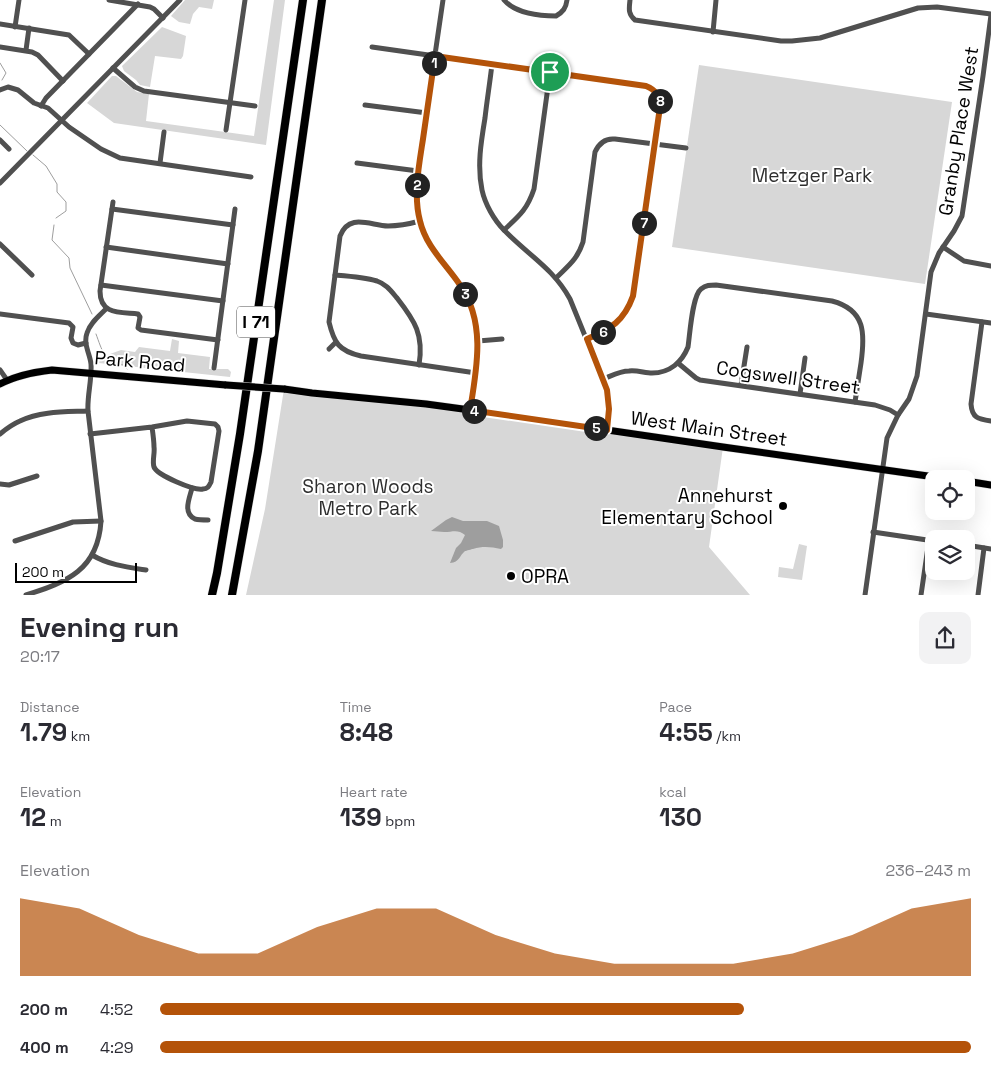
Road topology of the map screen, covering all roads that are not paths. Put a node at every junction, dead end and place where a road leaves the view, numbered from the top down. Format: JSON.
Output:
{"nodes":[{"id":1,"x":19,"y":0,"type":"edge"},
{"id":2,"x":109,"y":0,"type":"edge"},
{"id":3,"x":180,"y":0,"type":"edge"},
{"id":4,"x":245,"y":0,"type":"edge"},
{"id":5,"x":303,"y":0,"type":"edge"},
{"id":6,"x":322,"y":0,"type":"edge"},
{"id":7,"x":443,"y":0,"type":"edge"},
{"id":8,"x":504,"y":0,"type":"edge"},
{"id":9,"x":567,"y":0,"type":"edge"},
{"id":10,"x":630,"y":0,"type":"edge"},
{"id":11,"x":716,"y":0,"type":"edge"},
{"id":12,"x":138,"y":4,"type":"junction"},
{"id":13,"x":991,"y":15,"type":"edge"},
{"id":14,"x":163,"y":18,"type":"junction"},
{"id":15,"x":0,"y":24,"type":"edge"},
{"id":16,"x":15,"y":27,"type":"junction"},
{"id":17,"x":29,"y":28,"type":"junction"},
{"id":18,"x":713,"y":32,"type":"junction"},
{"id":19,"x":0,"y":47,"type":"edge"},
{"id":20,"x":372,"y":47,"type":"dead end"},
{"id":21,"x":26,"y":50,"type":"junction"},
{"id":22,"x":90,"y":54,"type":"junction"},
{"id":23,"x":435,"y":56,"type":"junction"},
{"id":24,"x":492,"y":64,"type":"junction"},
{"id":25,"x":113,"y":68,"type":"junction"},
{"id":26,"x":550,"y":72,"type":"junction"},
{"id":27,"x":983,"y":76,"type":"junction"},
{"id":28,"x":990,"y":77,"type":"edge"},
{"id":29,"x":63,"y":81,"type":"junction"},
{"id":30,"x":0,"y":90,"type":"edge"},
{"id":31,"x":230,"y":103,"type":"junction"},
{"id":32,"x":365,"y":105,"type":"dead end"},
{"id":33,"x":41,"y":106,"type":"junction"},
{"id":34,"x":255,"y":106,"type":"dead end"},
{"id":35,"x":427,"y":113,"type":"junction"},
{"id":36,"x":62,"y":120,"type":"junction"},
{"id":37,"x":226,"y":130,"type":"dead end"},
{"id":38,"x":164,"y":132,"type":"dead end"},
{"id":39,"x":0,"y":140,"type":"edge"},
{"id":40,"x":655,"y":144,"type":"junction"},
{"id":41,"x":686,"y":148,"type":"dead end"},
{"id":42,"x":9,"y":149,"type":"dead end"},
{"id":43,"x":160,"y":163,"type":"junction"},
{"id":44,"x":357,"y":163,"type":"dead end"},
{"id":45,"x":418,"y":171,"type":"junction"},
{"id":46,"x":251,"y":177,"type":"dead end"},
{"id":47,"x":0,"y":183,"type":"edge"},
{"id":48,"x":113,"y":202,"type":"dead end"},
{"id":49,"x":112,"y":209,"type":"junction"},
{"id":50,"x":235,"y":209,"type":"dead end"},
{"id":51,"x":420,"y":221,"type":"junction"},
{"id":52,"x":233,"y":225,"type":"junction"},
{"id":53,"x":504,"y":230,"type":"junction"},
{"id":54,"x":0,"y":244,"type":"edge"},
{"id":55,"x":106,"y":247,"type":"junction"},
{"id":56,"x":943,"y":247,"type":"junction"},
{"id":57,"x":228,"y":264,"type":"junction"},
{"id":58,"x":991,"y":266,"type":"edge"},
{"id":59,"x":32,"y":275,"type":"dead end"},
{"id":60,"x":335,"y":275,"type":"junction"},
{"id":61,"x":556,"y":278,"type":"junction"},
{"id":62,"x":100,"y":285,"type":"junction"},
{"id":63,"x":223,"y":301,"type":"junction"},
{"id":64,"x":106,"y":309,"type":"junction"},
{"id":65,"x":0,"y":314,"type":"edge"},
{"id":66,"x":926,"y":314,"type":"junction"},
{"id":67,"x":982,"y":322,"type":"junction"},
{"id":68,"x":991,"y":323,"type":"edge"},
{"id":69,"x":502,"y":339,"type":"dead end"},
{"id":70,"x":587,"y":339,"type":"junction"},
{"id":71,"x":218,"y":340,"type":"junction"},
{"id":72,"x":478,"y":340,"type":"junction"},
{"id":73,"x":336,"y":342,"type":"junction"},
{"id":74,"x":86,"y":343,"type":"junction"},
{"id":75,"x":747,"y":347,"type":"dead end"},
{"id":76,"x":329,"y":349,"type":"dead end"},
{"id":77,"x":805,"y":358,"type":"dead end"},
{"id":78,"x":678,"y":363,"type":"junction"},
{"id":79,"x":418,"y":365,"type":"junction"},
{"id":80,"x":214,"y":368,"type":"dead end"},
{"id":81,"x":0,"y":370,"type":"edge"},
{"id":82,"x":476,"y":373,"type":"junction"},
{"id":83,"x":91,"y":374,"type":"junction"},
{"id":84,"x":603,"y":379,"type":"junction"},
{"id":85,"x":3,"y":382,"type":"edge"},
{"id":86,"x":741,"y":386,"type":"junction"},
{"id":87,"x":284,"y":389,"type":"joint"},
{"id":88,"x":800,"y":394,"type":"junction"},
{"id":89,"x":855,"y":402,"type":"junction"},
{"id":90,"x":470,"y":410,"type":"junction"},
{"id":91,"x":88,"y":411,"type":"junction"},
{"id":92,"x":898,"y":415,"type":"junction"},
{"id":93,"x":991,"y":421,"type":"edge"},
{"id":94,"x":152,"y":427,"type":"junction"},
{"id":95,"x":607,"y":430,"type":"junction"},
{"id":96,"x":0,"y":434,"type":"edge"},
{"id":97,"x":90,"y":434,"type":"junction"},
{"id":98,"x":882,"y":469,"type":"junction"},
{"id":99,"x":925,"y":475,"type":"edge"},
{"id":100,"x":37,"y":476,"type":"dead end"},
{"id":101,"x":975,"y":482,"type":"edge"},
{"id":102,"x":0,"y":484,"type":"edge"},
{"id":103,"x":991,"y":485,"type":"edge"},
{"id":104,"x":192,"y":488,"type":"junction"},
{"id":105,"x":208,"y":520,"type":"dead end"},
{"id":106,"x":101,"y":521,"type":"junction"},
{"id":107,"x":873,"y":532,"type":"junction"},
{"id":108,"x":925,"y":539,"type":"edge"},
{"id":109,"x":16,"y":541,"type":"dead end"},
{"id":110,"x":975,"y":546,"type":"edge"},
{"id":111,"x":984,"y":548,"type":"junction"},
{"id":112,"x":991,"y":549,"type":"edge"},
{"id":113,"x":92,"y":555,"type":"junction"},
{"id":114,"x":146,"y":570,"type":"dead end"},
{"id":115,"x":925,"y":573,"type":"edge"},
{"id":116,"x":42,"y":593,"type":"edge"},
{"id":117,"x":26,"y":595,"type":"edge"},
{"id":118,"x":212,"y":595,"type":"edge"},
{"id":119,"x":232,"y":595,"type":"edge"},
{"id":120,"x":865,"y":595,"type":"edge"},
{"id":121,"x":921,"y":595,"type":"edge"},
{"id":122,"x":978,"y":595,"type":"edge"}],
"edges":[{"from":1,"to":16,"type":"street"},
{"from":2,"to":12,"type":"street"},
{"from":3,"to":14,"type":"street"},
{"from":4,"to":31,"type":"street"},
{"from":5,"to":118,"type":"highway","number":"I 71"},
{"from":6,"to":119,"type":"highway","number":"I 71"},
{"from":7,"to":23,"type":"street"},
{"from":8,"to":9,"type":"street"},
{"from":10,"to":18,"type":"street"},
{"from":11,"to":18,"type":"street"},
{"from":12,"to":14,"type":"street"},
{"from":12,"to":22,"type":"street"},
{"from":13,"to":18,"type":"street"},
{"from":13,"to":27,"type":"street","name":"Granby Place West"},
{"from":14,"to":25,"type":"street"},
{"from":15,"to":16,"type":"street"},
{"from":16,"to":17,"type":"street"},
{"from":17,"to":21,"type":"street"},
{"from":17,"to":22,"type":"street"},
{"from":19,"to":21,"type":"street"},
{"from":20,"to":23,"type":"street"},
{"from":21,"to":29,"type":"street"},
{"from":22,"to":29,"type":"street"},
{"from":23,"to":24,"type":"street"},
{"from":23,"to":35,"type":"street"},
{"from":24,"to":26,"type":"street"},
{"from":24,"to":53,"type":"street"},
{"from":25,"to":31,"type":"street"},
{"from":25,"to":36,"type":"street"},
{"from":26,"to":40,"type":"street"},
{"from":26,"to":53,"type":"street"},
{"from":27,"to":28,"type":"street"},
{"from":27,"to":56,"type":"street","name":"Granby Place West"},
{"from":29,"to":33,"type":"street"},
{"from":30,"to":33,"type":"street"},
{"from":31,"to":34,"type":"street"},
{"from":31,"to":37,"type":"street"},
{"from":32,"to":35,"type":"street"},
{"from":33,"to":36,"type":"street"},
{"from":35,"to":45,"type":"street"},
{"from":36,"to":43,"type":"street"},
{"from":36,"to":47,"type":"street"},
{"from":38,"to":43,"type":"street"},
{"from":39,"to":42,"type":"street"},
{"from":40,"to":41,"type":"street"},
{"from":40,"to":61,"type":"street"},
{"from":40,"to":70,"type":"street"},
{"from":43,"to":46,"type":"street"},
{"from":44,"to":45,"type":"street"},
{"from":45,"to":51,"type":"street"},
{"from":48,"to":49,"type":"street"},
{"from":49,"to":52,"type":"street"},
{"from":49,"to":55,"type":"street"},
{"from":50,"to":52,"type":"street"},
{"from":51,"to":60,"type":"street"},
{"from":51,"to":72,"type":"street"},
{"from":52,"to":57,"type":"street"},
{"from":53,"to":61,"type":"street"},
{"from":54,"to":59,"type":"street"},
{"from":55,"to":57,"type":"street"},
{"from":55,"to":62,"type":"street"},
{"from":56,"to":58,"type":"street"},
{"from":56,"to":66,"type":"street","name":"Granby Place West"},
{"from":57,"to":63,"type":"street"},
{"from":60,"to":73,"type":"street"},
{"from":60,"to":79,"type":"street"},
{"from":61,"to":70,"type":"street"},
{"from":62,"to":63,"type":"street"},
{"from":62,"to":64,"type":"street"},
{"from":63,"to":71,"type":"street"},
{"from":64,"to":71,"type":"street"},
{"from":64,"to":74,"type":"street"},
{"from":65,"to":74,"type":"street"},
{"from":66,"to":67,"type":"street"},
{"from":66,"to":92,"type":"street","name":"Granby Place West"},
{"from":67,"to":68,"type":"street"},
{"from":67,"to":93,"type":"street"},
{"from":69,"to":72,"type":"street"},
{"from":70,"to":84,"type":"street"},
{"from":71,"to":80,"type":"street"},
{"from":72,"to":82,"type":"street"},
{"from":73,"to":76,"type":"street"},
{"from":73,"to":79,"type":"street"},
{"from":74,"to":83,"type":"street"},
{"from":75,"to":86,"type":"street"},
{"from":77,"to":88,"type":"street"},
{"from":78,"to":84,"type":"street"},
{"from":78,"to":86,"type":"street","name":"Cogswell Street"},
{"from":78,"to":89,"type":"street"},
{"from":79,"to":82,"type":"street"},
{"from":81,"to":85,"type":"street","name":"Park Road"},
{"from":82,"to":90,"type":"street"},
{"from":83,"to":85,"type":"main road","name":"Park Road"},
{"from":83,"to":87,"type":"main road","name":"Park Road","bridge":true},
{"from":83,"to":91,"type":"street"},
{"from":84,"to":95,"type":"street"},
{"from":86,"to":88,"type":"street","name":"Cogswell Street"},
{"from":87,"to":90,"type":"main road","name":"West Main Street"},
{"from":88,"to":89,"type":"street","name":"Cogswell Street"},
{"from":89,"to":92,"type":"street","name":"Cogswell Street"},
{"from":90,"to":95,"type":"main road","name":"West Main Street"},
{"from":91,"to":96,"type":"street"},
{"from":91,"to":97,"type":"street"},
{"from":92,"to":98,"type":"street","name":"Granby Place West"},
{"from":94,"to":97,"type":"street"},
{"from":94,"to":104,"type":"street"},
{"from":94,"to":104,"type":"street"},
{"from":95,"to":98,"type":"main road","name":"West Main Street"},
{"from":97,"to":106,"type":"street"},
{"from":98,"to":99,"type":"main road","name":"West Main Street"},
{"from":98,"to":107,"type":"street","name":"Granby Place West"},
{"from":100,"to":102,"type":"street"},
{"from":101,"to":103,"type":"main road"},
{"from":104,"to":105,"type":"street"},
{"from":106,"to":109,"type":"street"},
{"from":106,"to":113,"type":"street"},
{"from":107,"to":108,"type":"street"},
{"from":107,"to":120,"type":"street","name":"Granby Place West"},
{"from":110,"to":111,"type":"street"},
{"from":111,"to":112,"type":"street"},
{"from":111,"to":122,"type":"street"},
{"from":113,"to":114,"type":"street"},
{"from":113,"to":116,"type":"street"},
{"from":115,"to":121,"type":"street"},
{"from":116,"to":117,"type":"street"}]}
